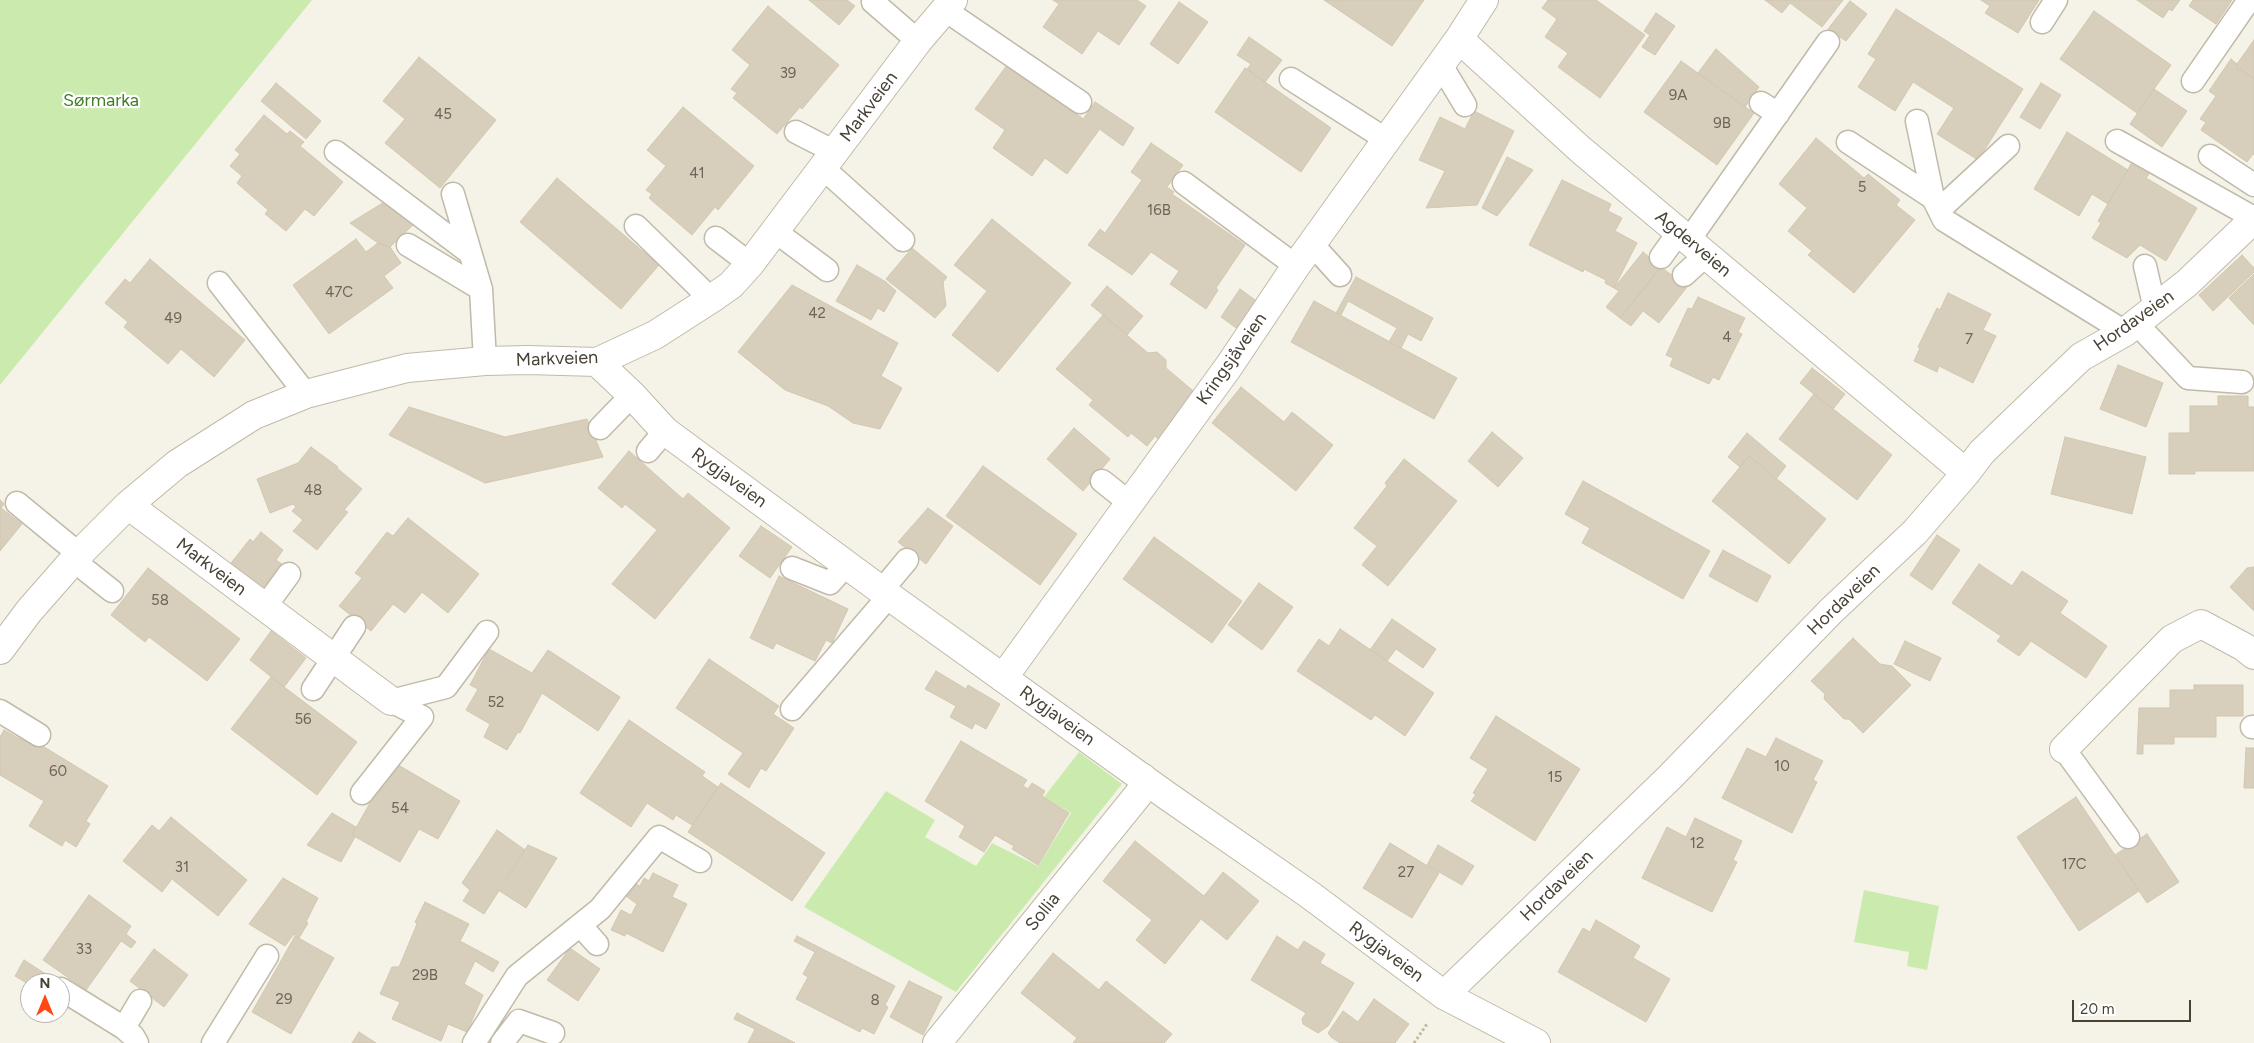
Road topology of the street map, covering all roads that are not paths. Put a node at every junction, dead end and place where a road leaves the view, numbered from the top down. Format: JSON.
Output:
{"nodes":[{"id":1,"x":1484,"y":0,"type":"edge"},
{"id":2,"x":2056,"y":0,"type":"edge"},
{"id":3,"x":2249,"y":0,"type":"edge"},
{"id":4,"x":873,"y":2,"type":"dead end"},
{"id":5,"x":949,"y":5,"type":"edge"},
{"id":6,"x":2042,"y":22,"type":"dead end"},
{"id":7,"x":1459,"y":40,"type":"junction"},
{"id":8,"x":918,"y":41,"type":"junction"},
{"id":9,"x":1828,"y":42,"type":"dead end"},
{"id":10,"x":1441,"y":65,"type":"junction"},
{"id":11,"x":1292,"y":79,"type":"dead end"},
{"id":12,"x":2193,"y":81,"type":"dead end"},
{"id":13,"x":1080,"y":102,"type":"dead end"},
{"id":14,"x":1465,"y":104,"type":"dead end"},
{"id":15,"x":1917,"y":121,"type":"dead end"},
{"id":16,"x":796,"y":132,"type":"dead end"},
{"id":17,"x":1387,"y":140,"type":"junction"},
{"id":18,"x":2117,"y":141,"type":"dead end"},
{"id":19,"x":1848,"y":142,"type":"dead end"},
{"id":20,"x":2008,"y":146,"type":"dead end"},
{"id":21,"x":336,"y":152,"type":"dead end"},
{"id":22,"x":2210,"y":156,"type":"dead end"},
{"id":23,"x":829,"y":160,"type":"junction"},
{"id":24,"x":1184,"y":183,"type":"dead end"},
{"id":25,"x":2254,"y":185,"type":"edge"},
{"id":26,"x":453,"y":194,"type":"dead end"},
{"id":27,"x":1936,"y":204,"type":"junction"},
{"id":28,"x":2253,"y":221,"type":"edge"},
{"id":29,"x":636,"y":226,"type":"dead end"},
{"id":30,"x":776,"y":232,"type":"junction"},
{"id":31,"x":716,"y":238,"type":"dead end"},
{"id":32,"x":903,"y":240,"type":"dead end"},
{"id":33,"x":1691,"y":243,"type":"junction"},
{"id":34,"x":1312,"y":244,"type":"junction"},
{"id":35,"x":408,"y":245,"type":"dead end"},
{"id":36,"x":470,"y":253,"type":"junction"},
{"id":37,"x":1661,"y":257,"type":"dead end"},
{"id":38,"x":750,"y":264,"type":"junction"},
{"id":39,"x":1296,"y":266,"type":"junction"},
{"id":40,"x":2145,"y":266,"type":"dead end"},
{"id":41,"x":827,"y":270,"type":"dead end"},
{"id":42,"x":1340,"y":275,"type":"dead end"},
{"id":43,"x":1684,"y":275,"type":"dead end"},
{"id":44,"x":219,"y":283,"type":"dead end"},
{"id":45,"x":481,"y":289,"type":"junction"},
{"id":46,"x":711,"y":298,"type":"junction"},
{"id":47,"x":2139,"y":321,"type":"junction"},
{"id":48,"x":485,"y":361,"type":"junction"},
{"id":49,"x":597,"y":362,"type":"junction"},
{"id":50,"x":2242,"y":382,"type":"dead end"},
{"id":51,"x":306,"y":394,"type":"junction"},
{"id":52,"x":632,"y":395,"type":"junction"},
{"id":53,"x":600,"y":428,"type":"dead end"},
{"id":54,"x":1966,"y":473,"type":"junction"},
{"id":55,"x":1102,"y":481,"type":"dead end"},
{"id":56,"x":17,"y":502,"type":"dead end"},
{"id":57,"x":1130,"y":502,"type":"junction"},
{"id":58,"x":128,"y":505,"type":"junction"},
{"id":59,"x":76,"y":557,"type":"junction"},
{"id":60,"x":907,"y":560,"type":"dead end"},
{"id":61,"x":847,"y":564,"type":"junction"},
{"id":62,"x":792,"y":568,"type":"dead end"},
{"id":63,"x":289,"y":574,"type":"dead end"},
{"id":64,"x":112,"y":591,"type":"dead end"},
{"id":65,"x":886,"y":593,"type":"junction"},
{"id":66,"x":265,"y":607,"type":"junction"},
{"id":67,"x":354,"y":627,"type":"dead end"},
{"id":68,"x":487,"y":632,"type":"dead end"},
{"id":69,"x":0,"y":650,"type":"edge"},
{"id":70,"x":2254,"y":655,"type":"edge"},
{"id":71,"x":333,"y":657,"type":"junction"},
{"id":72,"x":1003,"y":678,"type":"junction"},
{"id":73,"x":313,"y":689,"type":"dead end"},
{"id":74,"x":391,"y":701,"type":"junction"},
{"id":75,"x":792,"y":709,"type":"dead end"},
{"id":76,"x":0,"y":712,"type":"edge"},
{"id":77,"x":39,"y":735,"type":"dead end"},
{"id":78,"x":2064,"y":749,"type":"joint"},
{"id":79,"x":1143,"y":778,"type":"junction"},
{"id":80,"x":362,"y":794,"type":"dead end"},
{"id":81,"x":2128,"y":837,"type":"dead end"},
{"id":82,"x":700,"y":861,"type":"dead end"},
{"id":83,"x":580,"y":925,"type":"junction"},
{"id":84,"x":597,"y":944,"type":"dead end"},
{"id":85,"x":268,"y":956,"type":"dead end"},
{"id":86,"x":70,"y":996,"type":"edge"},
{"id":87,"x":1444,"y":996,"type":"junction"},
{"id":88,"x":140,"y":1001,"type":"dead end"},
{"id":89,"x":553,"y":1033,"type":"dead end"},
{"id":90,"x":130,"y":1036,"type":"edge"},
{"id":91,"x":213,"y":1043,"type":"edge"},
{"id":92,"x":474,"y":1043,"type":"edge"},
{"id":93,"x":502,"y":1043,"type":"edge"},
{"id":94,"x":937,"y":1043,"type":"edge"},
{"id":95,"x":1536,"y":1043,"type":"edge"}],
"edges":[{"from":1,"to":7,"type":"street"},
{"from":2,"to":6,"type":"lane"},
{"from":3,"to":12,"type":"lane"},
{"from":4,"to":8,"type":"lane"},
{"from":5,"to":8,"type":"street","name":"Markveien"},
{"from":5,"to":13,"type":"lane"},
{"from":7,"to":10,"type":"street","name":"Kringsjåveien"},
{"from":7,"to":33,"type":"street","name":"Agderveien"},
{"from":8,"to":23,"type":"street","name":"Markveien"},
{"from":9,"to":33,"type":"lane"},
{"from":10,"to":14,"type":"lane"},
{"from":10,"to":17,"type":"street","name":"Kringsjåveien"},
{"from":11,"to":17,"type":"lane"},
{"from":15,"to":27,"type":"lane"},
{"from":16,"to":23,"type":"lane"},
{"from":17,"to":34,"type":"street","name":"Kringsjåveien"},
{"from":18,"to":28,"type":"lane"},
{"from":19,"to":27,"type":"lane"},
{"from":20,"to":27,"type":"lane"},
{"from":21,"to":36,"type":"lane"},
{"from":22,"to":25,"type":"lane"},
{"from":23,"to":30,"type":"street","name":"Markveien"},
{"from":23,"to":32,"type":"lane"},
{"from":24,"to":39,"type":"lane"},
{"from":26,"to":36,"type":"lane"},
{"from":27,"to":47,"type":"lane"},
{"from":28,"to":47,"type":"street","name":"Hordaveien"},
{"from":29,"to":46,"type":"lane"},
{"from":30,"to":38,"type":"street","name":"Markveien"},
{"from":30,"to":41,"type":"lane"},
{"from":31,"to":38,"type":"lane"},
{"from":33,"to":37,"type":"lane"},
{"from":33,"to":43,"type":"lane"},
{"from":33,"to":54,"type":"street","name":"Agderveien"},
{"from":34,"to":39,"type":"street","name":"Kringsjåveien"},
{"from":34,"to":42,"type":"lane"},
{"from":35,"to":45,"type":"lane"},
{"from":36,"to":45,"type":"lane"},
{"from":38,"to":46,"type":"street","name":"Markveien"},
{"from":39,"to":57,"type":"street","name":"Kringsjåveien"},
{"from":40,"to":47,"type":"lane"},
{"from":44,"to":51,"type":"lane"},
{"from":45,"to":48,"type":"lane"},
{"from":46,"to":49,"type":"street","name":"Markveien"},
{"from":47,"to":50,"type":"lane"},
{"from":47,"to":54,"type":"street","name":"Hordaveien"},
{"from":48,"to":49,"type":"street","name":"Markveien"},
{"from":48,"to":51,"type":"street","name":"Markveien"},
{"from":49,"to":52,"type":"street","name":"Rygjaveien"},
{"from":51,"to":58,"type":"street","name":"Markveien"},
{"from":52,"to":53,"type":"lane"},
{"from":52,"to":61,"type":"street","name":"Rygjaveien"},
{"from":54,"to":87,"type":"street","name":"Hordaveien"},
{"from":55,"to":57,"type":"lane"},
{"from":56,"to":59,"type":"lane"},
{"from":57,"to":72,"type":"street","name":"Kringsjåveien"},
{"from":58,"to":59,"type":"street","name":"Markveien"},
{"from":58,"to":66,"type":"street","name":"Markveien"},
{"from":59,"to":64,"type":"lane"},
{"from":59,"to":69,"type":"street","name":"Markveien"},
{"from":60,"to":65,"type":"lane"},
{"from":61,"to":62,"type":"lane"},
{"from":61,"to":65,"type":"street","name":"Rygjaveien"},
{"from":63,"to":66,"type":"lane"},
{"from":65,"to":72,"type":"street","name":"Rygjaveien"},
{"from":65,"to":75,"type":"lane"},
{"from":66,"to":71,"type":"street","name":"Markveien"},
{"from":67,"to":71,"type":"lane"},
{"from":68,"to":74,"type":"lane"},
{"from":70,"to":78,"type":"street"},
{"from":71,"to":73,"type":"lane"},
{"from":71,"to":74,"type":"street","name":"Markveien"},
{"from":72,"to":79,"type":"street","name":"Rygjaveien"},
{"from":74,"to":80,"type":"lane"},
{"from":76,"to":77,"type":"lane"},
{"from":78,"to":81,"type":"lane"},
{"from":79,"to":87,"type":"street","name":"Rygjaveien"},
{"from":79,"to":94,"type":"street","name":"Sollia"},
{"from":82,"to":83,"type":"lane"},
{"from":83,"to":84,"type":"lane"},
{"from":83,"to":92,"type":"lane"},
{"from":85,"to":91,"type":"lane"},
{"from":86,"to":90,"type":"lane"},
{"from":87,"to":95,"type":"street","name":"Rygjaveien"},
{"from":88,"to":90,"type":"lane"},
{"from":89,"to":93,"type":"lane"}]}
